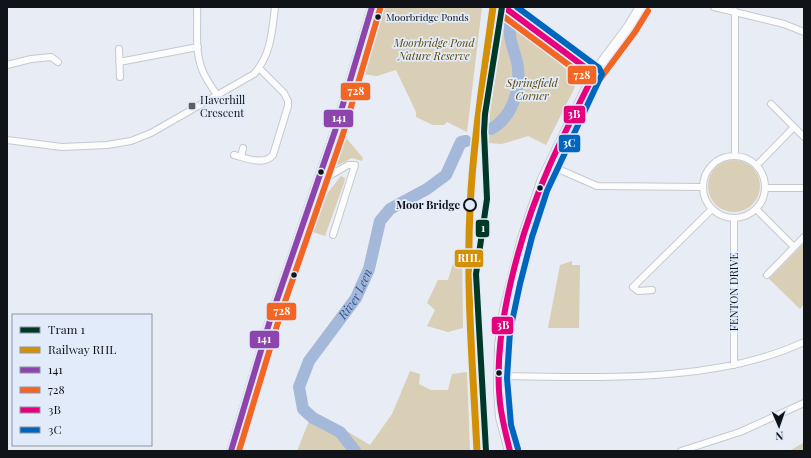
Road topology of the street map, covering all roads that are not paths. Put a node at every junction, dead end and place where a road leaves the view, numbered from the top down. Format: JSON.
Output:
{"nodes":[{"id":1,"x":197,"y":7,"type":"edge"},
{"id":2,"x":275,"y":7,"type":"edge"},
{"id":3,"x":372,"y":7,"type":"edge"},
{"id":4,"x":504,"y":7,"type":"edge"},
{"id":5,"x":641,"y":7,"type":"edge"},
{"id":6,"x":714,"y":7,"type":"edge"},
{"id":7,"x":735,"y":12,"type":"junction"},
{"id":8,"x":804,"y":32,"type":"edge"},
{"id":9,"x":198,"y":46,"type":"junction"},
{"id":10,"x":119,"y":49,"type":"dead end"},
{"id":11,"x":58,"y":62,"type":"dead end"},
{"id":12,"x":119,"y":62,"type":"junction"},
{"id":13,"x":7,"y":64,"type":"edge"},
{"id":14,"x":259,"y":68,"type":"junction"},
{"id":15,"x":594,"y":74,"type":"junction"},
{"id":16,"x":120,"y":77,"type":"dead end"},
{"id":17,"x":217,"y":95,"type":"junction"},
{"id":18,"x":771,"y":104,"type":"dead end"},
{"id":19,"x":794,"y":127,"type":"junction"},
{"id":20,"x":804,"y":137,"type":"edge"},
{"id":21,"x":7,"y":140,"type":"edge"},
{"id":22,"x":243,"y":148,"type":"dead end"},
{"id":23,"x":234,"y":155,"type":"dead end"},
{"id":24,"x":734,"y":156,"type":"junction"},
{"id":25,"x":241,"y":157,"type":"junction"},
{"id":26,"x":549,"y":165,"type":"junction"},
{"id":27,"x":757,"y":165,"type":"junction"},
{"id":28,"x":316,"y":184,"type":"junction"},
{"id":29,"x":703,"y":187,"type":"junction"},
{"id":30,"x":766,"y":188,"type":"junction"},
{"id":31,"x":804,"y":188,"type":"edge"},
{"id":32,"x":712,"y":209,"type":"junction"},
{"id":33,"x":756,"y":209,"type":"junction"},
{"id":34,"x":734,"y":218,"type":"junction"},
{"id":35,"x":333,"y":230,"type":"dead end"},
{"id":36,"x":804,"y":237,"type":"edge"},
{"id":37,"x":794,"y":247,"type":"junction"},
{"id":38,"x":767,"y":275,"type":"dead end"},
{"id":39,"x":652,"y":290,"type":"dead end"},
{"id":40,"x":804,"y":342,"type":"edge"},
{"id":41,"x":734,"y":365,"type":"junction"},
{"id":42,"x":499,"y":376,"type":"junction"},
{"id":43,"x":804,"y":403,"type":"edge"},
{"id":44,"x":231,"y":451,"type":"edge"},
{"id":45,"x":510,"y":451,"type":"edge"},
{"id":46,"x":681,"y":451,"type":"edge"}],
"edges":[{"from":1,"to":9,"type":"street"},
{"from":2,"to":14,"type":"street"},
{"from":3,"to":28,"type":"main road"},
{"from":4,"to":15,"type":"main road"},
{"from":5,"to":15,"type":"main road"},
{"from":6,"to":7,"type":"street"},
{"from":7,"to":8,"type":"street"},
{"from":7,"to":24,"type":"street"},
{"from":9,"to":12,"type":"street"},
{"from":9,"to":17,"type":"street"},
{"from":10,"to":12,"type":"street"},
{"from":11,"to":13,"type":"street"},
{"from":12,"to":16,"type":"street"},
{"from":14,"to":17,"type":"street"},
{"from":14,"to":25,"type":"street"},
{"from":15,"to":26,"type":"main road"},
{"from":17,"to":21,"type":"street"},
{"from":18,"to":19,"type":"street"},
{"from":19,"to":20,"type":"street"},
{"from":19,"to":27,"type":"street"},
{"from":22,"to":25,"type":"street"},
{"from":23,"to":25,"type":"street"},
{"from":24,"to":27,"type":"street"},
{"from":24,"to":29,"type":"street"},
{"from":26,"to":29,"type":"street"},
{"from":26,"to":42,"type":"main road"},
{"from":27,"to":30,"type":"street"},
{"from":28,"to":35,"type":"street"},
{"from":28,"to":44,"type":"main road"},
{"from":29,"to":32,"type":"street"},
{"from":30,"to":31,"type":"street"},
{"from":30,"to":33,"type":"street"},
{"from":32,"to":34,"type":"street"},
{"from":32,"to":39,"type":"street"},
{"from":33,"to":34,"type":"street"},
{"from":33,"to":37,"type":"street"},
{"from":34,"to":41,"type":"street","name":"FENTON DRIVE"},
{"from":36,"to":37,"type":"street"},
{"from":37,"to":38,"type":"street"},
{"from":40,"to":41,"type":"street"},
{"from":41,"to":42,"type":"street"},
{"from":42,"to":45,"type":"main road"},
{"from":43,"to":46,"type":"street"}]}
